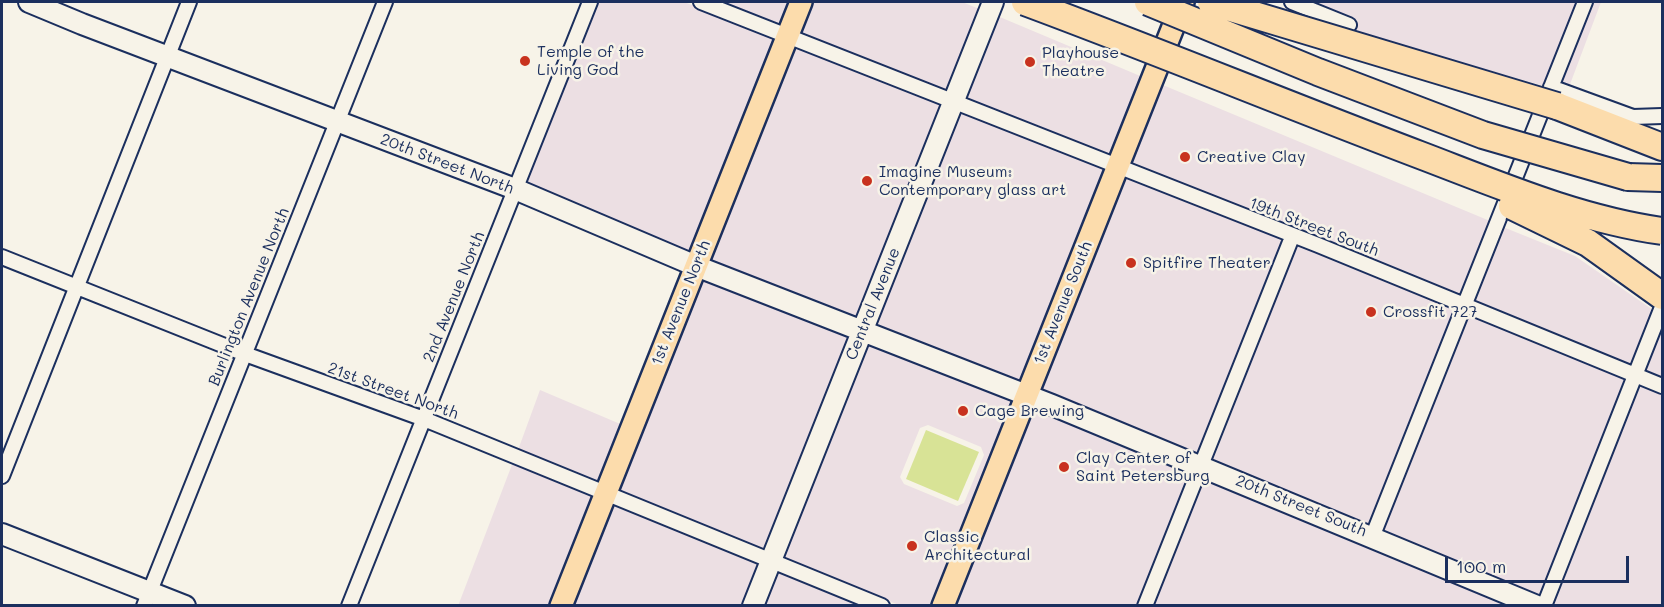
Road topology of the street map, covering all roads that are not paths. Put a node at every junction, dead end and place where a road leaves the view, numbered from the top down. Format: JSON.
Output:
{"nodes":[{"id":1,"x":29,"y":2,"type":"edge"},
{"id":2,"x":189,"y":2,"type":"edge"},
{"id":3,"x":385,"y":2,"type":"edge"},
{"id":4,"x":590,"y":2,"type":"edge"},
{"id":5,"x":700,"y":2,"type":"edge"},
{"id":6,"x":801,"y":2,"type":"edge"},
{"id":7,"x":993,"y":2,"type":"edge"},
{"id":8,"x":1025,"y":2,"type":"edge"},
{"id":9,"x":1148,"y":2,"type":"edge"},
{"id":10,"x":1183,"y":2,"type":"edge"},
{"id":11,"x":1211,"y":2,"type":"edge"},
{"id":12,"x":1292,"y":2,"type":"edge"},
{"id":13,"x":1585,"y":2,"type":"edge"},
{"id":14,"x":1349,"y":25,"type":"dead end"},
{"id":15,"x":788,"y":36,"type":"junction"},
{"id":16,"x":167,"y":56,"type":"junction"},
{"id":17,"x":1237,"y":86,"type":"junction"},
{"id":18,"x":1551,"y":87,"type":"junction"},
{"id":19,"x":954,"y":101,"type":"junction"},
{"id":20,"x":1662,"y":116,"type":"edge"},
{"id":21,"x":337,"y":122,"type":"junction"},
{"id":22,"x":1662,"y":147,"type":"edge"},
{"id":23,"x":1118,"y":167,"type":"junction"},
{"id":24,"x":1662,"y":178,"type":"edge"},
{"id":25,"x":515,"y":189,"type":"junction"},
{"id":26,"x":1662,"y":231,"type":"edge"},
{"id":27,"x":1292,"y":237,"type":"junction"},
{"id":28,"x":2,"y":257,"type":"edge"},
{"id":29,"x":696,"y":266,"type":"junction"},
{"id":30,"x":77,"y":287,"type":"junction"},
{"id":31,"x":1662,"y":296,"type":"edge"},
{"id":32,"x":1464,"y":306,"type":"junction"},
{"id":33,"x":1662,"y":307,"type":"edge"},
{"id":34,"x":862,"y":331,"type":"junction"},
{"id":35,"x":244,"y":354,"type":"junction"},
{"id":36,"x":1635,"y":374,"type":"junction"},
{"id":37,"x":1662,"y":386,"type":"edge"},
{"id":38,"x":1027,"y":394,"type":"junction"},
{"id":39,"x":424,"y":418,"type":"junction"},
{"id":40,"x":1201,"y":465,"type":"junction"},
{"id":41,"x":2,"y":476,"type":"edge"},
{"id":42,"x":606,"y":492,"type":"junction"},
{"id":43,"x":2,"y":534,"type":"edge"},
{"id":44,"x":1373,"y":535,"type":"junction"},
{"id":45,"x":771,"y":561,"type":"junction"},
{"id":46,"x":147,"y":599,"type":"edge"},
{"id":47,"x":185,"y":606,"type":"edge"},
{"id":48,"x":350,"y":606,"type":"edge"},
{"id":49,"x":561,"y":606,"type":"edge"},
{"id":50,"x":753,"y":606,"type":"edge"},
{"id":51,"x":882,"y":606,"type":"edge"},
{"id":52,"x":943,"y":606,"type":"edge"},
{"id":53,"x":1145,"y":606,"type":"edge"},
{"id":54,"x":1538,"y":606,"type":"edge"},
{"id":55,"x":1544,"y":606,"type":"edge"}],
"edges":[{"from":1,"to":16,"type":"street","name":"20th Street North"},
{"from":2,"to":16,"type":"street"},
{"from":3,"to":21,"type":"street","name":"Burlington Avenue North"},
{"from":4,"to":25,"type":"street","name":"2nd Avenue North"},
{"from":5,"to":15,"type":"street","name":"19th Street South"},
{"from":6,"to":15,"type":"main road","name":"1st Avenue North"},
{"from":7,"to":19,"type":"street","name":"Central Avenue"},
{"from":8,"to":17,"type":"highway","bridge":true},
{"from":9,"to":24,"type":"highway","bridge":true},
{"from":10,"to":23,"type":"main road","name":"1st Avenue South"},
{"from":11,"to":22,"type":"highway","bridge":true},
{"from":12,"to":14,"type":"street"},
{"from":13,"to":18,"type":"street"},
{"from":15,"to":19,"type":"street","name":"19th Street South"},
{"from":15,"to":29,"type":"main road","name":"1st Avenue North"},
{"from":16,"to":21,"type":"street","name":"20th Street North"},
{"from":16,"to":30,"type":"street"},
{"from":17,"to":26,"type":"highway","bridge":true},
{"from":17,"to":31,"type":"highway","bridge":true},
{"from":18,"to":20,"type":"street"},
{"from":18,"to":32,"type":"street"},
{"from":19,"to":23,"type":"street","name":"19th Street South"},
{"from":19,"to":34,"type":"street","name":"Central Avenue"},
{"from":21,"to":25,"type":"street","name":"20th Street North"},
{"from":21,"to":35,"type":"street","name":"Burlington Avenue North"},
{"from":23,"to":27,"type":"street","name":"19th Street South"},
{"from":23,"to":38,"type":"main road","name":"1st Avenue South"},
{"from":25,"to":29,"type":"street","name":"20th Street North"},
{"from":25,"to":39,"type":"street","name":"2nd Avenue North"},
{"from":27,"to":32,"type":"street","name":"19th Street South"},
{"from":27,"to":40,"type":"street"},
{"from":28,"to":30,"type":"street","name":"21st Street North"},
{"from":29,"to":34,"type":"street","name":"20th Street North"},
{"from":29,"to":42,"type":"main road","name":"1st Avenue North"},
{"from":30,"to":35,"type":"street","name":"21st Street North"},
{"from":30,"to":41,"type":"street"},
{"from":32,"to":36,"type":"street","name":"19th Street South"},
{"from":32,"to":44,"type":"street"},
{"from":33,"to":36,"type":"street"},
{"from":34,"to":38,"type":"street","name":"20th Street South"},
{"from":34,"to":45,"type":"street","name":"Central Avenue"},
{"from":35,"to":39,"type":"street","name":"21st Street North"},
{"from":35,"to":46,"type":"street","name":"Burlington Avenue North"},
{"from":36,"to":37,"type":"street","name":"19th Street South"},
{"from":36,"to":55,"type":"street"},
{"from":38,"to":40,"type":"street","name":"20th Street South"},
{"from":38,"to":52,"type":"main road","name":"1st Avenue South"},
{"from":39,"to":42,"type":"street","name":"21st Street North"},
{"from":39,"to":48,"type":"street","name":"2nd Avenue North"},
{"from":40,"to":44,"type":"street","name":"20th Street South"},
{"from":40,"to":53,"type":"street"},
{"from":42,"to":45,"type":"street","name":"21st Street North"},
{"from":42,"to":49,"type":"main road","name":"1st Avenue North"},
{"from":43,"to":46,"type":"street"},
{"from":44,"to":54,"type":"street","name":"20th Street South"},
{"from":45,"to":50,"type":"street","name":"Central Avenue"},
{"from":45,"to":51,"type":"street","name":"21st Street North"},
{"from":46,"to":47,"type":"street"}]}
